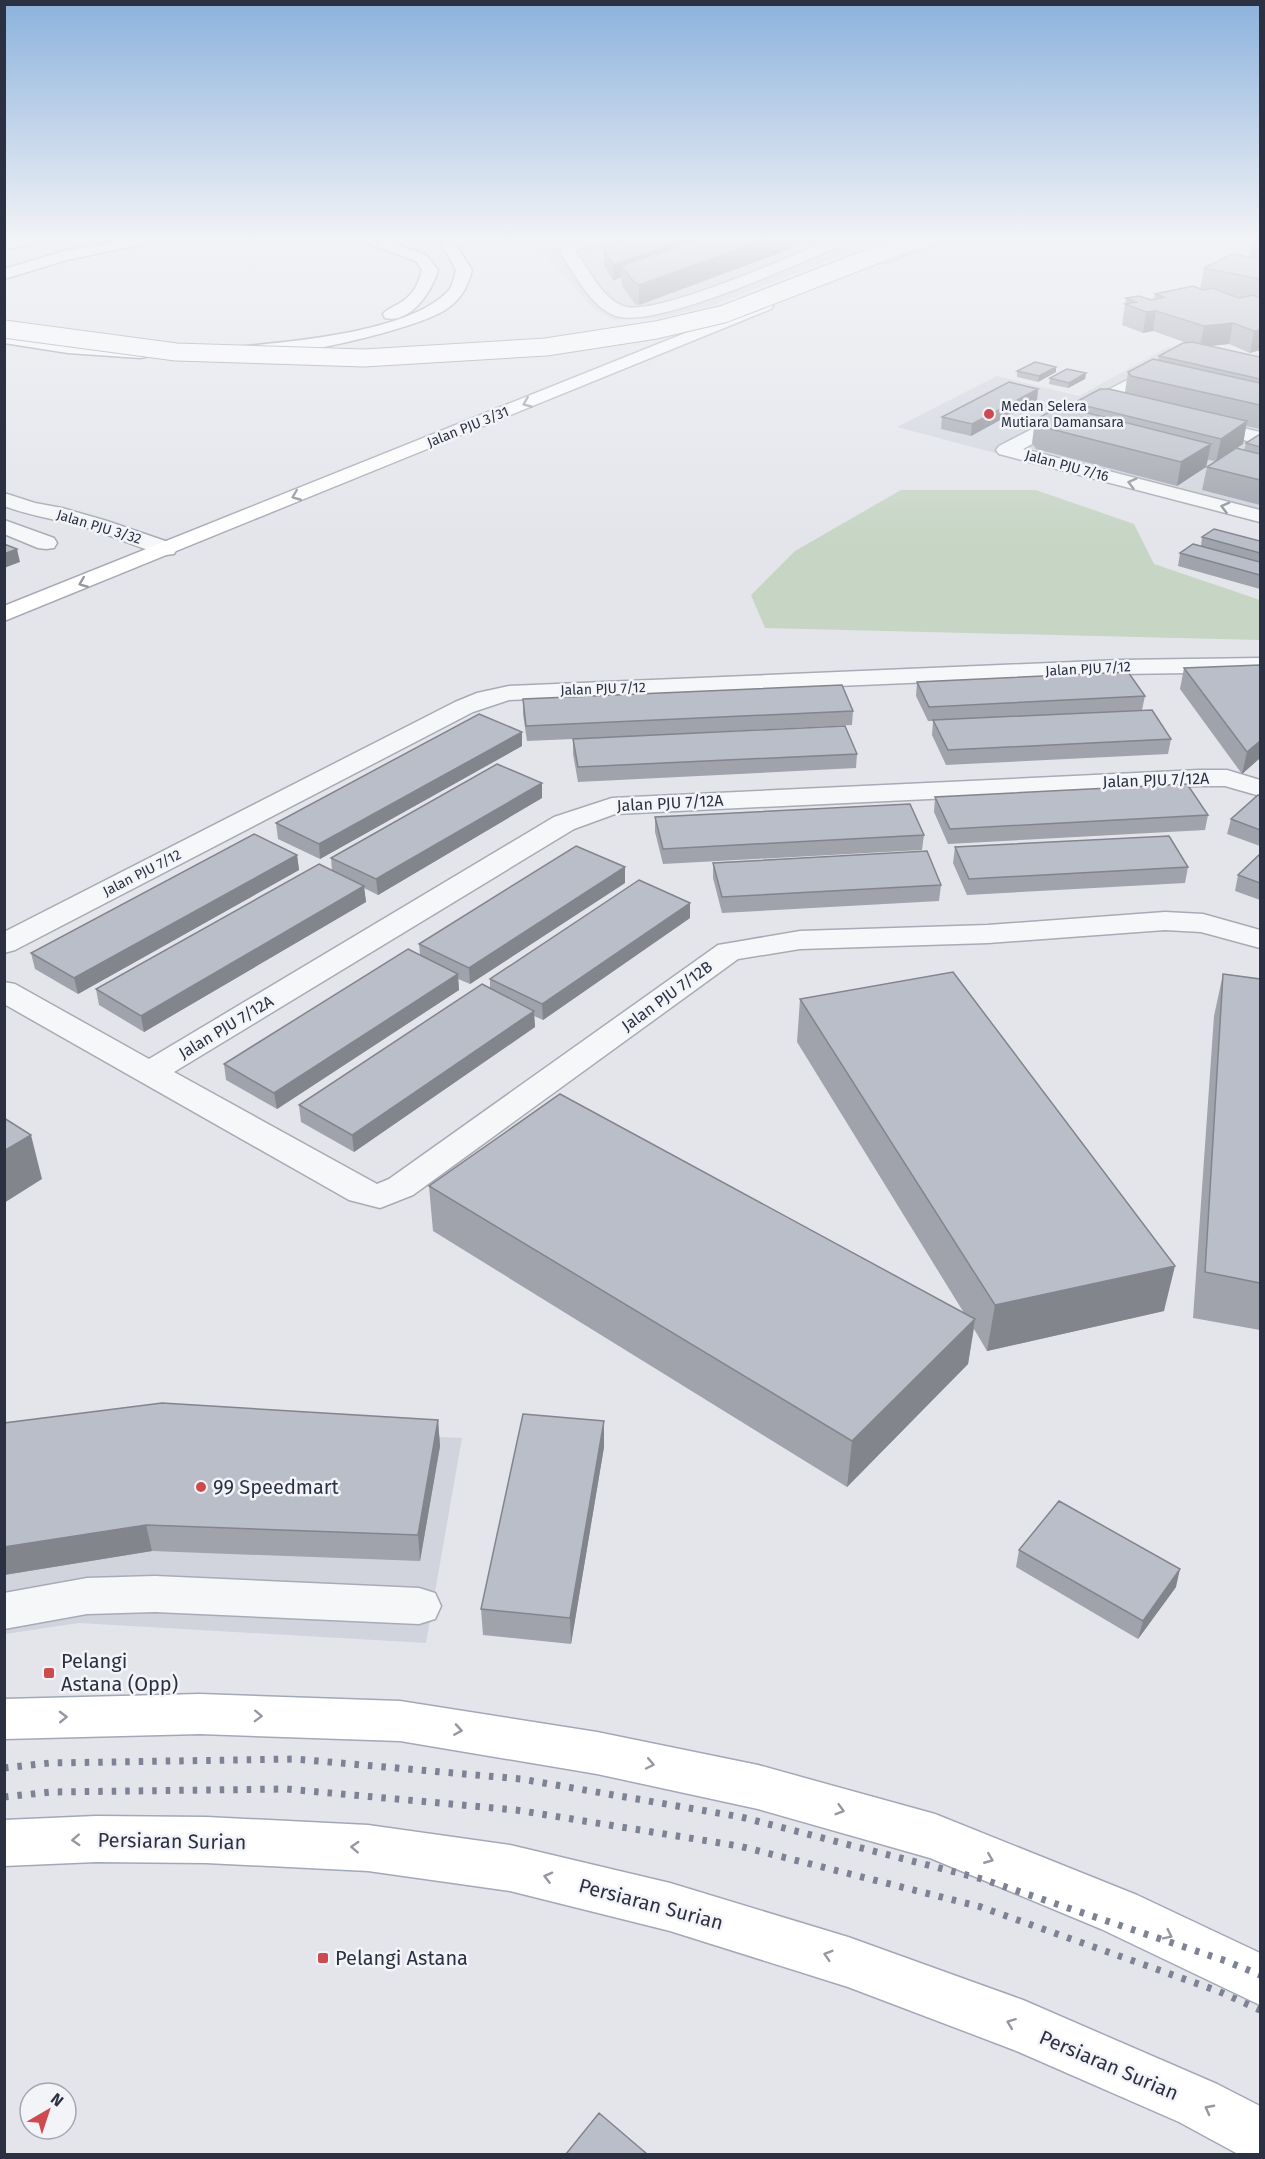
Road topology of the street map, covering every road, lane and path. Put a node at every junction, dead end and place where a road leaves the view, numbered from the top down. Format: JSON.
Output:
{"nodes":[{"id":1,"x":22,"y":341,"type":"edge"},
{"id":2,"x":95,"y":341,"type":"edge"},
{"id":3,"x":143,"y":341,"type":"edge"},
{"id":4,"x":223,"y":341,"type":"edge"},
{"id":5,"x":273,"y":341,"type":"edge"},
{"id":6,"x":333,"y":341,"type":"edge"},
{"id":7,"x":484,"y":341,"type":"edge"},
{"id":8,"x":587,"y":341,"type":"edge"},
{"id":9,"x":637,"y":341,"type":"edge"},
{"id":10,"x":668,"y":341,"type":"edge"},
{"id":11,"x":1186,"y":354,"type":"edge"},
{"id":12,"x":1100,"y":399,"type":"junction"},
{"id":13,"x":1123,"y":405,"type":"edge"},
{"id":14,"x":1180,"y":419,"type":"edge"},
{"id":15,"x":1260,"y":438,"type":"edge"},
{"id":16,"x":4,"y":499,"type":"edge"},
{"id":17,"x":31,"y":509,"type":"junction"},
{"id":18,"x":1260,"y":516,"type":"edge"},
{"id":19,"x":4,"y":526,"type":"edge"},
{"id":20,"x":46,"y":543,"type":"dead end"},
{"id":21,"x":102,"y":548,"type":"junction"},
{"id":22,"x":138,"y":550,"type":"junction"},
{"id":23,"x":4,"y":592,"type":"edge"},
{"id":24,"x":4,"y":614,"type":"edge"},
{"id":25,"x":1260,"y":665,"type":"edge"},
{"id":26,"x":1260,"y":788,"type":"edge"},
{"id":27,"x":1260,"y":939,"type":"edge"},
{"id":28,"x":4,"y":944,"type":"edge"},
{"id":29,"x":4,"y":991,"type":"edge"},
{"id":30,"x":151,"y":1072,"type":"junction"},
{"id":31,"x":418,"y":1606,"type":"dead end"},
{"id":32,"x":4,"y":1611,"type":"edge"},
{"id":33,"x":4,"y":1719,"type":"edge"},
{"id":34,"x":4,"y":1843,"type":"edge"},
{"id":35,"x":1260,"y":1980,"type":"edge"},
{"id":36,"x":1260,"y":2136,"type":"edge"}],
"edges":[{"from":1,"to":6,"type":"main road"},
{"from":2,"to":8,"type":"main road","bridge":true},
{"from":3,"to":5,"type":"main road"},
{"from":4,"to":7,"type":"main road"},
{"from":9,"to":22,"type":"main road","name":"Jalan PJU 3/31"},
{"from":10,"to":22,"type":"main road","name":"Jalan PJU 3/31","one_way":true},
{"from":11,"to":12,"type":"street","name":"Jalan PJU 7/16"},
{"from":12,"to":13,"type":"street"},
{"from":18,"to":12,"type":"street","name":"Jalan PJU 7/16","one_way":true},
{"from":14,"to":15,"type":"street"},
{"from":16,"to":17,"type":"street","name":"Jalan PJU 3/32"},
{"from":17,"to":21,"type":"street","name":"Jalan PJU 3/32"},
{"from":17,"to":22,"type":"street","name":"Jalan PJU 3/32"},
{"from":19,"to":20,"type":"street"},
{"from":21,"to":22,"type":"street","name":"Jalan PJU 3/32"},
{"from":21,"to":23,"type":"main road"},
{"from":22,"to":24,"type":"main road","name":"Jalan PJU 3/31","one_way":true},
{"from":25,"to":28,"type":"street","name":"Jalan PJU 7/12"},
{"from":26,"to":30,"type":"street","name":"Jalan PJU 7/12A"},
{"from":27,"to":30,"type":"street","name":"Jalan PJU 7/12B"},
{"from":29,"to":30,"type":"street"},
{"from":31,"to":32,"type":"street"},
{"from":33,"to":35,"type":"main road","one_way":true},
{"from":36,"to":34,"type":"main road","name":"Persiaran Surian","one_way":true}]}
